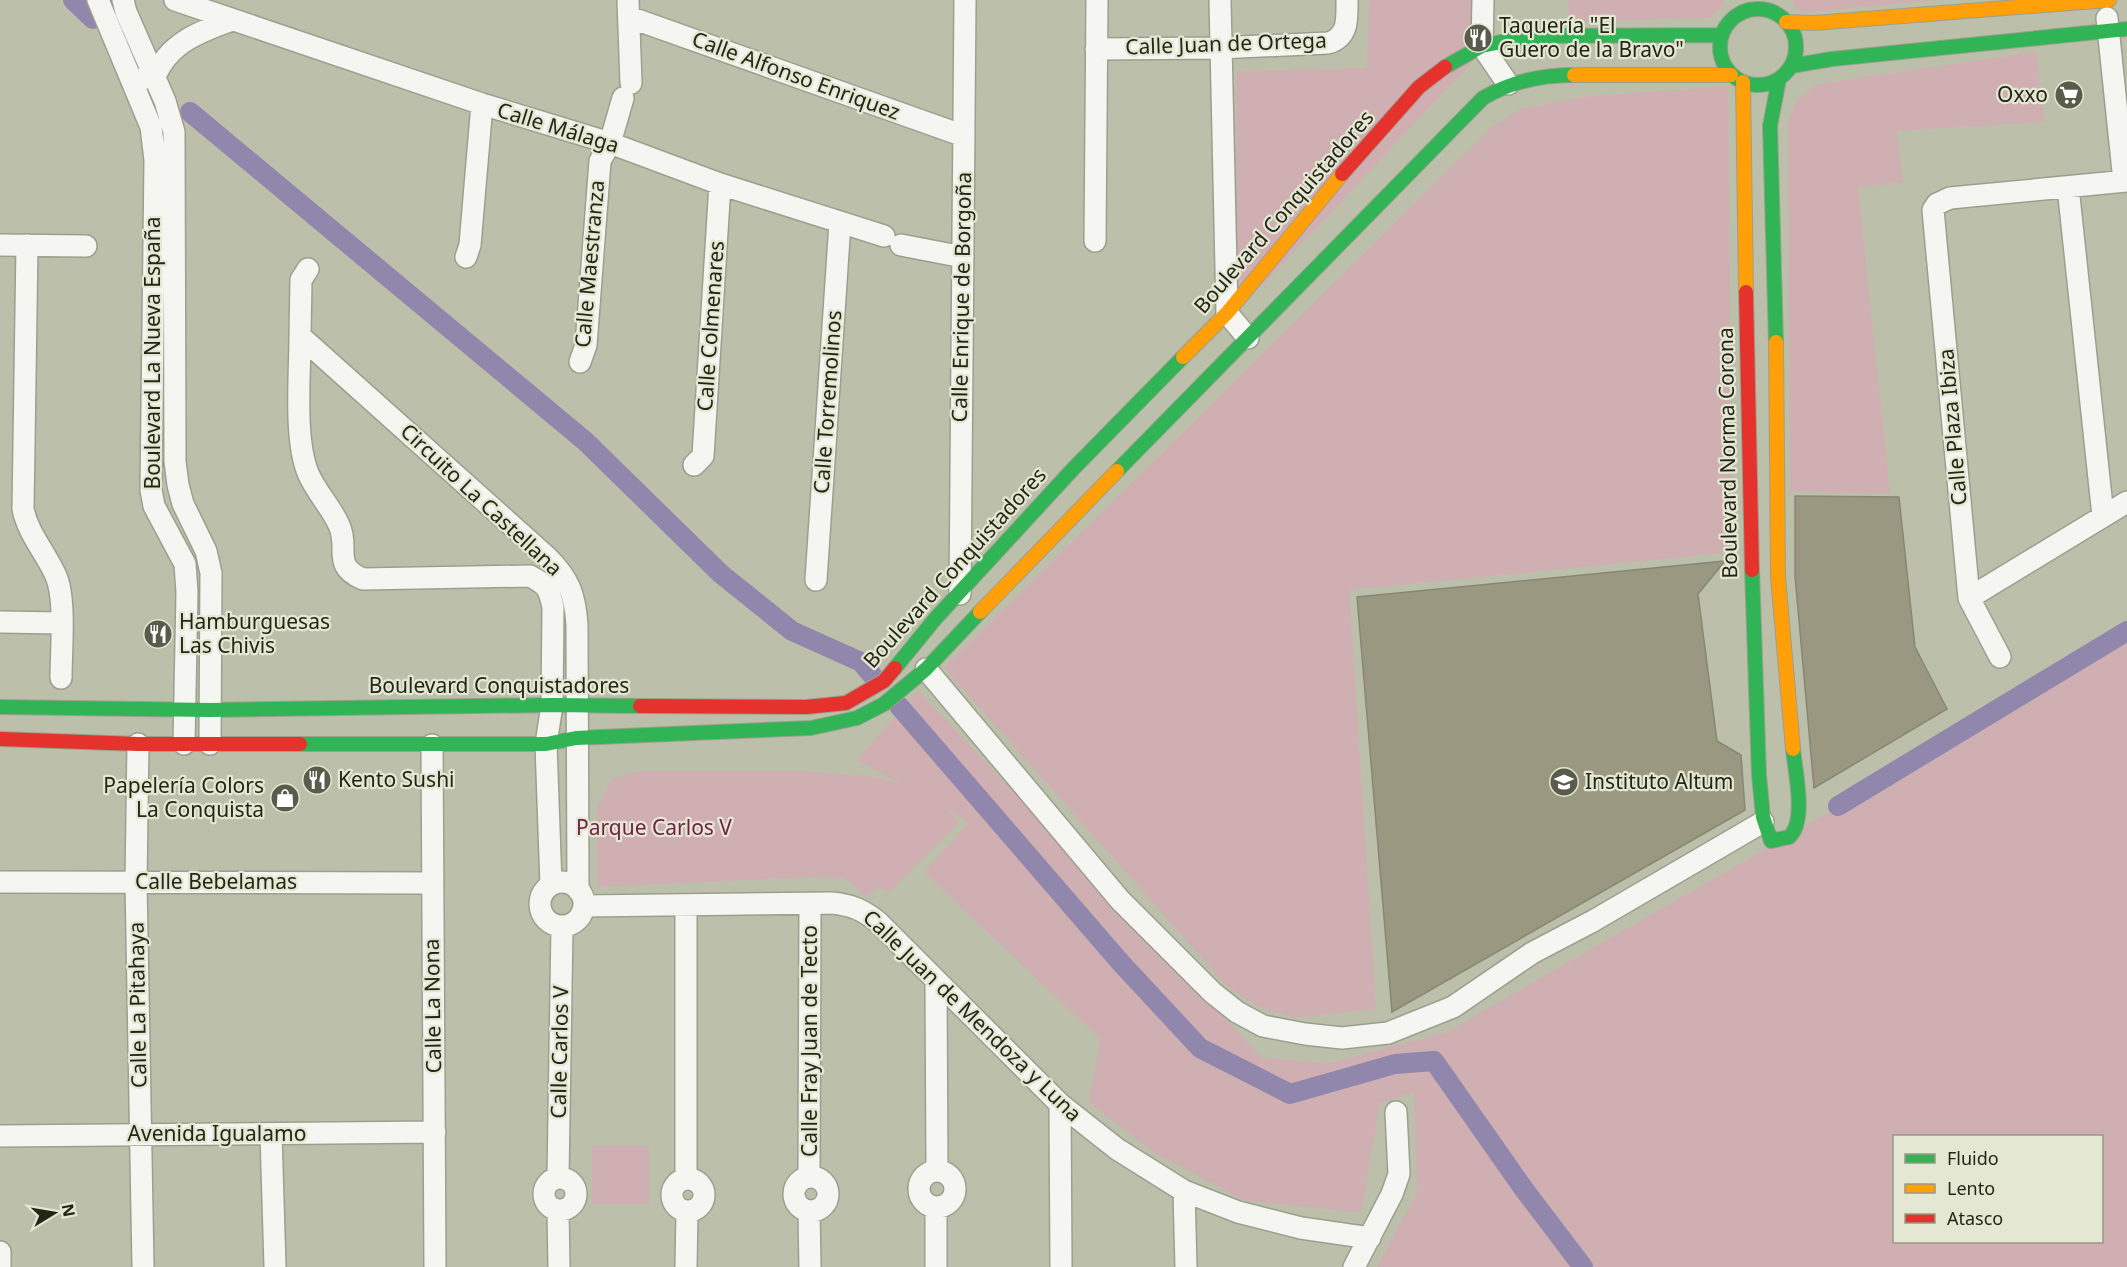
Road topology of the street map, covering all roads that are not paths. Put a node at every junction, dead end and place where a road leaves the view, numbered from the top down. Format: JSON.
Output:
{"nodes":[{"id":1,"x":98,"y":0,"type":"edge"},
{"id":2,"x":123,"y":0,"type":"edge"},
{"id":3,"x":175,"y":0,"type":"edge"},
{"id":4,"x":965,"y":0,"type":"edge"},
{"id":5,"x":1097,"y":0,"type":"edge"},
{"id":6,"x":1220,"y":0,"type":"edge"},
{"id":7,"x":1347,"y":0,"type":"edge"},
{"id":8,"x":1483,"y":0,"type":"edge"},
{"id":9,"x":1778,"y":0,"type":"edge"},
{"id":10,"x":2107,"y":0,"type":"edge"},
{"id":11,"x":1742,"y":6,"type":"edge"},
{"id":12,"x":628,"y":8,"type":"edge"},
{"id":13,"x":1782,"y":19,"type":"junction"},
{"id":14,"x":232,"y":20,"type":"junction"},
{"id":15,"x":2118,"y":30,"type":"edge"},
{"id":16,"x":1722,"y":35,"type":"junction"},
{"id":17,"x":1482,"y":46,"type":"junction"},
{"id":18,"x":1220,"y":48,"type":"junction"},
{"id":19,"x":1096,"y":49,"type":"junction"},
{"id":20,"x":1791,"y":66,"type":"junction"},
{"id":21,"x":155,"y":77,"type":"junction"},
{"id":22,"x":132,"y":79,"type":"junction"},
{"id":23,"x":1737,"y":79,"type":"junction"},
{"id":24,"x":1779,"y":79,"type":"junction"},
{"id":25,"x":1508,"y":84,"type":"junction"},
{"id":26,"x":482,"y":104,"type":"junction"},
{"id":27,"x":964,"y":136,"type":"junction"},
{"id":28,"x":610,"y":143,"type":"junction"},
{"id":29,"x":2125,"y":181,"type":"edge"},
{"id":30,"x":720,"y":184,"type":"junction"},
{"id":31,"x":2068,"y":187,"type":"junction"},
{"id":32,"x":840,"y":223,"type":"junction"},
{"id":33,"x":1095,"y":242,"type":"dead end"},
{"id":34,"x":0,"y":245,"type":"edge"},
{"id":35,"x":27,"y":245,"type":"junction"},
{"id":36,"x":87,"y":246,"type":"dead end"},
{"id":37,"x":466,"y":257,"type":"dead end"},
{"id":38,"x":963,"y":257,"type":"junction"},
{"id":39,"x":308,"y":269,"type":"dead end"},
{"id":40,"x":1227,"y":313,"type":"junction"},
{"id":41,"x":300,"y":336,"type":"junction"},
{"id":42,"x":1248,"y":338,"type":"junction"},
{"id":43,"x":580,"y":362,"type":"dead end"},
{"id":44,"x":694,"y":465,"type":"dead end"},
{"id":45,"x":2127,"y":502,"type":"edge"},
{"id":46,"x":2103,"y":516,"type":"junction"},
{"id":47,"x":552,"y":577,"type":"junction"},
{"id":48,"x":1778,"y":577,"type":"junction"},
{"id":49,"x":1752,"y":578,"type":"junction"},
{"id":50,"x":816,"y":580,"type":"dead end"},
{"id":51,"x":960,"y":594,"type":"junction"},
{"id":52,"x":1969,"y":598,"type":"junction"},
{"id":53,"x":0,"y":622,"type":"edge"},
{"id":54,"x":61,"y":623,"type":"junction"},
{"id":55,"x":2000,"y":657,"type":"dead end"},
{"id":56,"x":926,"y":669,"type":"junction"},
{"id":57,"x":61,"y":678,"type":"dead end"},
{"id":58,"x":552,"y":705,"type":"junction"},
{"id":59,"x":576,"y":705,"type":"junction"},
{"id":60,"x":0,"y":707,"type":"edge"},
{"id":61,"x":184,"y":710,"type":"junction"},
{"id":62,"x":210,"y":710,"type":"junction"},
{"id":63,"x":576,"y":738,"type":"junction"},
{"id":64,"x":0,"y":739,"type":"edge"},
{"id":65,"x":138,"y":744,"type":"junction"},
{"id":66,"x":184,"y":744,"type":"junction"},
{"id":67,"x":210,"y":744,"type":"junction"},
{"id":68,"x":546,"y":744,"type":"junction"},
{"id":69,"x":432,"y":745,"type":"junction"},
{"id":70,"x":1763,"y":822,"type":"junction"},
{"id":71,"x":0,"y":882,"type":"edge"},
{"id":72,"x":136,"y":882,"type":"junction"},
{"id":73,"x":432,"y":883,"type":"junction"},
{"id":74,"x":550,"y":885,"type":"junction"},
{"id":75,"x":581,"y":898,"type":"junction"},
{"id":76,"x":810,"y":904,"type":"junction"},
{"id":77,"x":686,"y":905,"type":"junction"},
{"id":78,"x":562,"y":926,"type":"junction"},
{"id":79,"x":936,"y":980,"type":"junction"},
{"id":80,"x":1060,"y":1104,"type":"junction"},
{"id":81,"x":1396,"y":1112,"type":"dead end"},
{"id":82,"x":435,"y":1132,"type":"junction"},
{"id":83,"x":141,"y":1134,"type":"junction"},
{"id":84,"x":271,"y":1134,"type":"junction"},
{"id":85,"x":0,"y":1136,"type":"edge"},
{"id":86,"x":1184,"y":1191,"type":"junction"},
{"id":87,"x":1370,"y":1238,"type":"junction"},
{"id":88,"x":0,"y":1252,"type":"edge"},
{"id":89,"x":0,"y":1267,"type":"edge"},
{"id":90,"x":143,"y":1267,"type":"edge"},
{"id":91,"x":275,"y":1267,"type":"edge"},
{"id":92,"x":435,"y":1267,"type":"edge"},
{"id":93,"x":559,"y":1267,"type":"edge"},
{"id":94,"x":686,"y":1267,"type":"edge"},
{"id":95,"x":810,"y":1267,"type":"edge"},
{"id":96,"x":936,"y":1267,"type":"edge"},
{"id":97,"x":1061,"y":1267,"type":"edge"},
{"id":98,"x":1186,"y":1267,"type":"edge"},
{"id":99,"x":1354,"y":1267,"type":"edge"}],
"edges":[{"from":1,"to":22,"type":"street","name":"Boulevard La Nueva España"},
{"from":2,"to":21,"type":"street","name":"Boulevard La Nueva España"},
{"from":3,"to":14,"type":"street","name":"Calle Málaga"},
{"from":4,"to":27,"type":"street","name":"Calle Enrique de Borgoña"},
{"from":5,"to":19,"type":"street"},
{"from":6,"to":18,"type":"street"},
{"from":7,"to":18,"type":"street","name":"Calle Juan de Ortega"},
{"from":8,"to":17,"type":"street"},
{"from":9,"to":13,"type":"street"},
{"from":10,"to":13,"type":"street"},
{"from":10,"to":15,"type":"street"},
{"from":11,"to":13,"type":"street"},
{"from":11,"to":16,"type":"street"},
{"from":12,"to":27,"type":"street","name":"Calle Alfonso Enriquez"},
{"from":12,"to":28,"type":"street","name":"Calle Maestranza"},
{"from":13,"to":20,"type":"street"},
{"from":14,"to":21,"type":"street"},
{"from":14,"to":26,"type":"street","name":"Calle Málaga"},
{"from":15,"to":20,"type":"street"},
{"from":15,"to":29,"type":"street"},
{"from":16,"to":17,"type":"street","name":"Boulevard Conquistadores"},
{"from":16,"to":23,"type":"street"},
{"from":17,"to":25,"type":"street"},
{"from":17,"to":40,"type":"street","name":"Boulevard Conquistadores"},
{"from":18,"to":19,"type":"street","name":"Calle Juan de Ortega"},
{"from":18,"to":40,"type":"street"},
{"from":19,"to":33,"type":"street"},
{"from":20,"to":24,"type":"street"},
{"from":21,"to":22,"type":"street"},
{"from":21,"to":62,"type":"street","name":"Boulevard La Nueva España"},
{"from":22,"to":61,"type":"street","name":"Boulevard La Nueva España"},
{"from":23,"to":24,"type":"street"},
{"from":23,"to":25,"type":"street","name":"Boulevard Conquistadores"},
{"from":23,"to":49,"type":"street","name":"Boulevard Norma Corona"},
{"from":24,"to":48,"type":"street"},
{"from":25,"to":42,"type":"street","name":"Boulevard Conquistadores"},
{"from":26,"to":28,"type":"street","name":"Calle Málaga"},
{"from":26,"to":37,"type":"street"},
{"from":27,"to":38,"type":"street","name":"Calle Enrique de Borgoña"},
{"from":28,"to":30,"type":"street","name":"Calle Málaga"},
{"from":28,"to":43,"type":"street","name":"Calle Maestranza"},
{"from":29,"to":31,"type":"street"},
{"from":30,"to":32,"type":"street","name":"Calle Málaga"},
{"from":30,"to":44,"type":"street","name":"Calle Colmenares"},
{"from":31,"to":46,"type":"street"},
{"from":31,"to":52,"type":"street","name":"Calle Plaza Ibiza"},
{"from":32,"to":38,"type":"street","name":"Calle Málaga"},
{"from":32,"to":50,"type":"street","name":"Calle Torremolinos"},
{"from":34,"to":35,"type":"street"},
{"from":35,"to":36,"type":"street"},
{"from":35,"to":54,"type":"street"},
{"from":38,"to":51,"type":"street","name":"Calle Enrique de Borgoña"},
{"from":39,"to":41,"type":"street","name":"Circuito La Castellana"},
{"from":40,"to":42,"type":"street"},
{"from":40,"to":51,"type":"street","name":"Boulevard Conquistadores"},
{"from":41,"to":47,"type":"street","name":"Circuito La Castellana"},
{"from":41,"to":47,"type":"street","name":"Circuito La Castellana"},
{"from":42,"to":56,"type":"street","name":"Boulevard Conquistadores"},
{"from":45,"to":46,"type":"street"},
{"from":46,"to":52,"type":"street"},
{"from":47,"to":58,"type":"street","name":"Circuito La Castellana"},
{"from":47,"to":59,"type":"street","name":"Circuito La Castellana"},
{"from":48,"to":49,"type":"street"},
{"from":48,"to":70,"type":"street"},
{"from":49,"to":70,"type":"street","name":"Boulevard Norma Corona"},
{"from":51,"to":59,"type":"street","name":"Boulevard Conquistadores"},
{"from":52,"to":55,"type":"street","name":"Calle Plaza Ibiza"},
{"from":53,"to":54,"type":"street"},
{"from":54,"to":57,"type":"street"},
{"from":56,"to":63,"type":"street","name":"Boulevard Conquistadores"},
{"from":56,"to":70,"type":"street"},
{"from":58,"to":59,"type":"street","name":"Boulevard Conquistadores"},
{"from":58,"to":62,"type":"street","name":"Boulevard Conquistadores"},
{"from":58,"to":68,"type":"street","name":"Circuito La Castellana"},
{"from":59,"to":63,"type":"street","name":"Circuito La Castellana"},
{"from":60,"to":61,"type":"street","name":"Boulevard Conquistadores"},
{"from":61,"to":62,"type":"street","name":"Boulevard Conquistadores"},
{"from":61,"to":66,"type":"street","name":"Boulevard La Nueva España"},
{"from":62,"to":67,"type":"street","name":"Boulevard La Nueva España"},
{"from":63,"to":68,"type":"street","name":"Boulevard Conquistadores"},
{"from":63,"to":75,"type":"street"},
{"from":64,"to":65,"type":"street","name":"Boulevard Conquistadores"},
{"from":65,"to":66,"type":"street","name":"Boulevard Conquistadores"},
{"from":65,"to":72,"type":"street","name":"Calle La Pitahaya"},
{"from":66,"to":67,"type":"street","name":"Boulevard Conquistadores"},
{"from":67,"to":69,"type":"street","name":"Boulevard Conquistadores"},
{"from":68,"to":69,"type":"street","name":"Boulevard Conquistadores"},
{"from":68,"to":74,"type":"street"},
{"from":69,"to":73,"type":"street","name":"Calle La Nona"},
{"from":71,"to":72,"type":"street","name":"Calle Bebelamas"},
{"from":72,"to":73,"type":"street","name":"Calle Bebelamas"},
{"from":72,"to":83,"type":"street","name":"Calle La Pitahaya"},
{"from":73,"to":82,"type":"street","name":"Calle La Nona"},
{"from":74,"to":75,"type":"street"},
{"from":74,"to":78,"type":"street"},
{"from":75,"to":77,"type":"street","name":"Calle Juan de Mendoza y Luna"},
{"from":75,"to":78,"type":"street"},
{"from":76,"to":77,"type":"street","name":"Calle Juan de Mendoza y Luna"},
{"from":76,"to":79,"type":"street","name":"Calle Juan de Mendoza y Luna"},
{"from":76,"to":95,"type":"street","name":"Calle Fray Juan de Tecto"},
{"from":77,"to":94,"type":"street"},
{"from":78,"to":93,"type":"street","name":"Calle Carlos V"},
{"from":79,"to":80,"type":"street","name":"Calle Juan de Mendoza y Luna"},
{"from":79,"to":96,"type":"street"},
{"from":80,"to":86,"type":"street","name":"Calle Juan de Mendoza y Luna"},
{"from":80,"to":97,"type":"street"},
{"from":81,"to":87,"type":"street"},
{"from":82,"to":84,"type":"street","name":"Avenida Igualamo"},
{"from":82,"to":92,"type":"street","name":"Calle La Nona"},
{"from":83,"to":84,"type":"street","name":"Avenida Igualamo"},
{"from":83,"to":85,"type":"street","name":"Avenida Igualamo"},
{"from":83,"to":90,"type":"street","name":"Calle La Pitahaya"},
{"from":84,"to":91,"type":"street"},
{"from":86,"to":87,"type":"street","name":"Calle Juan de Mendoza y Luna"},
{"from":86,"to":98,"type":"street"},
{"from":87,"to":99,"type":"street"},
{"from":88,"to":89,"type":"street"}]}
